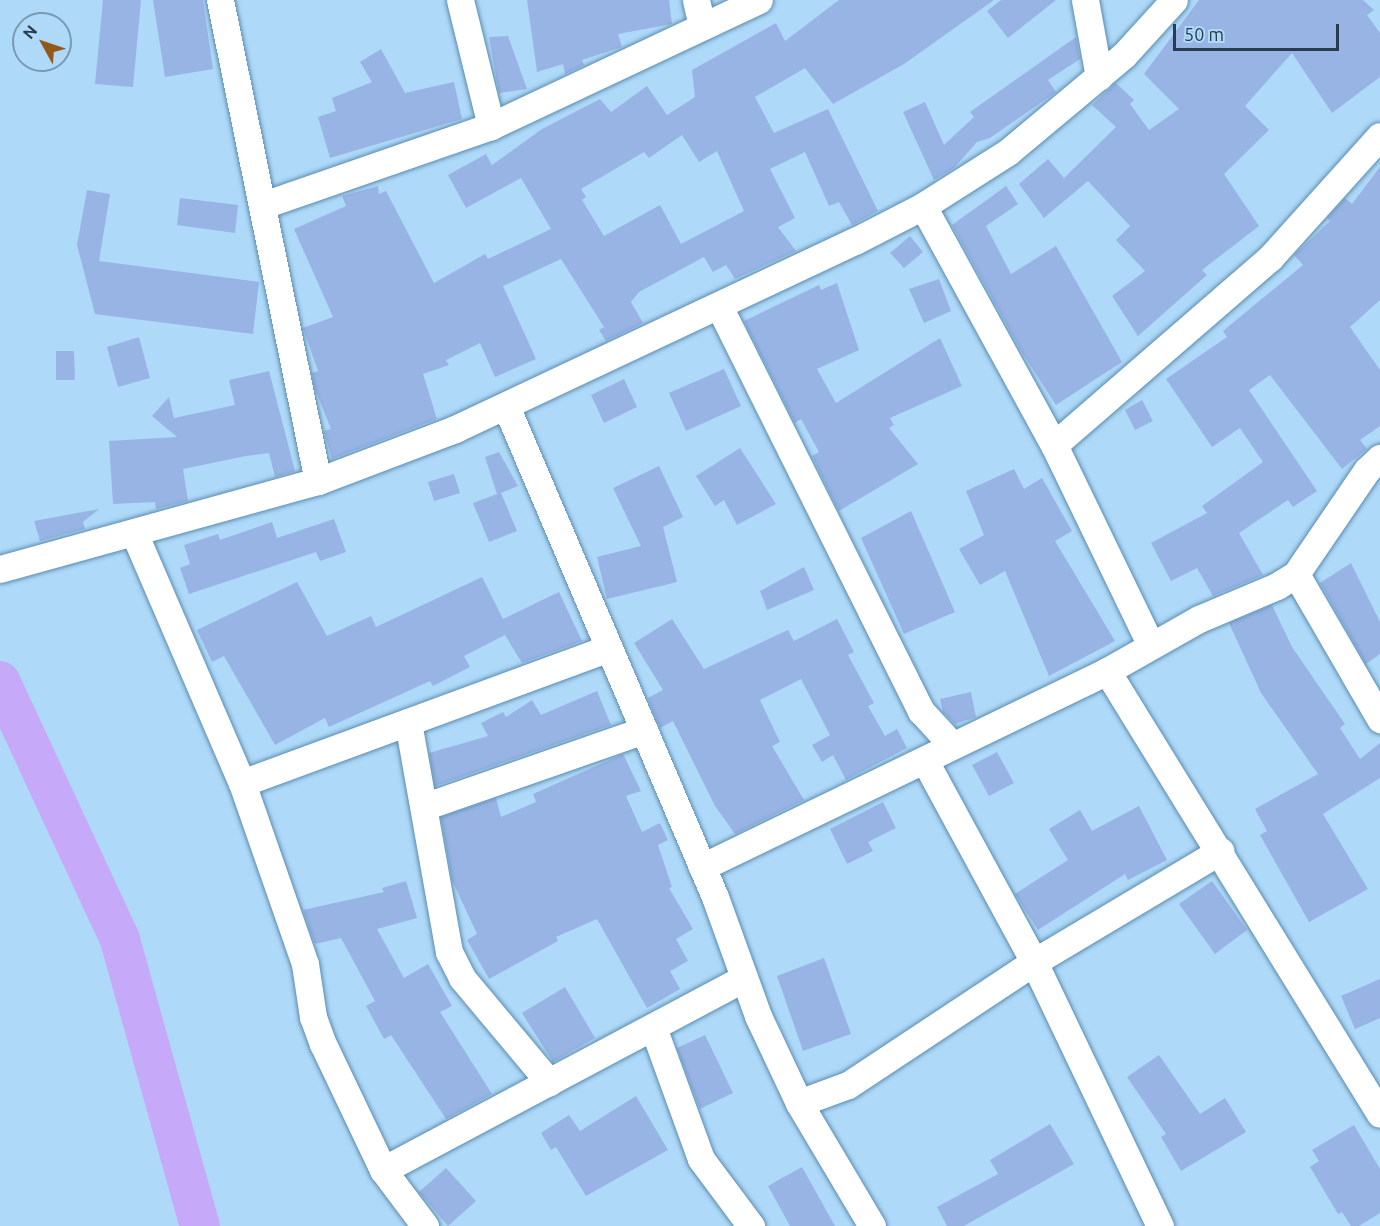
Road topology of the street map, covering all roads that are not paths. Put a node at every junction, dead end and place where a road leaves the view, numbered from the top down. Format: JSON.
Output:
{"nodes":[{"id":1,"x":220,"y":0,"type":"edge"},
{"id":2,"x":460,"y":0,"type":"edge"},
{"id":3,"x":759,"y":0,"type":"edge"},
{"id":4,"x":1085,"y":0,"type":"edge"},
{"id":5,"x":1174,"y":0,"type":"edge"},
{"id":6,"x":699,"y":12,"type":"edge"},
{"id":7,"x":1099,"y":77,"type":"junction"},
{"id":8,"x":491,"y":126,"type":"junction"},
{"id":9,"x":1380,"y":136,"type":"edge"},
{"id":10,"x":264,"y":205,"type":"junction"},
{"id":11,"x":923,"y":206,"type":"junction"},
{"id":12,"x":719,"y":306,"type":"junction"},
{"id":13,"x":506,"y":406,"type":"junction"},
{"id":14,"x":1054,"y":445,"type":"junction"},
{"id":15,"x":1380,"y":458,"type":"edge"},
{"id":16,"x":318,"y":481,"type":"junction"},
{"id":17,"x":135,"y":535,"type":"junction"},
{"id":18,"x":0,"y":569,"type":"edge"},
{"id":19,"x":1296,"y":574,"type":"junction"},
{"id":20,"x":1150,"y":644,"type":"junction"},
{"id":21,"x":609,"y":648,"type":"junction"},
{"id":22,"x":1107,"y":671,"type":"junction"},
{"id":23,"x":1380,"y":719,"type":"edge"},
{"id":24,"x":408,"y":722,"type":"junction"},
{"id":25,"x":644,"y":730,"type":"junction"},
{"id":26,"x":952,"y":746,"type":"junction"},
{"id":27,"x":925,"y":761,"type":"junction"},
{"id":28,"x":242,"y":783,"type":"junction"},
{"id":29,"x":426,"y":806,"type":"junction"},
{"id":30,"x":1220,"y":851,"type":"junction"},
{"id":31,"x":702,"y":867,"type":"junction"},
{"id":32,"x":1034,"y":962,"type":"junction"},
{"id":33,"x":744,"y":978,"type":"junction"},
{"id":34,"x":652,"y":1027,"type":"junction"},
{"id":35,"x":549,"y":1082,"type":"junction"},
{"id":36,"x":799,"y":1103,"type":"junction"},
{"id":37,"x":1380,"y":1113,"type":"edge"},
{"id":38,"x":383,"y":1170,"type":"junction"},
{"id":39,"x":425,"y":1226,"type":"edge"},
{"id":40,"x":751,"y":1226,"type":"edge"},
{"id":41,"x":872,"y":1226,"type":"edge"},
{"id":42,"x":1160,"y":1226,"type":"edge"}],
"edges":[{"from":1,"to":10,"type":"street"},
{"from":2,"to":8,"type":"street"},
{"from":3,"to":6,"type":"street"},
{"from":4,"to":7,"type":"street"},
{"from":5,"to":7,"type":"street"},
{"from":6,"to":8,"type":"street"},
{"from":7,"to":11,"type":"street"},
{"from":8,"to":10,"type":"street"},
{"from":9,"to":14,"type":"street"},
{"from":10,"to":16,"type":"street"},
{"from":11,"to":12,"type":"street"},
{"from":11,"to":14,"type":"street"},
{"from":12,"to":13,"type":"street"},
{"from":12,"to":26,"type":"street"},
{"from":13,"to":16,"type":"street"},
{"from":13,"to":21,"type":"street"},
{"from":14,"to":20,"type":"street"},
{"from":15,"to":19,"type":"street"},
{"from":16,"to":17,"type":"street"},
{"from":17,"to":18,"type":"street"},
{"from":17,"to":28,"type":"street"},
{"from":19,"to":20,"type":"street"},
{"from":19,"to":23,"type":"street"},
{"from":20,"to":22,"type":"street"},
{"from":21,"to":24,"type":"street"},
{"from":21,"to":25,"type":"street"},
{"from":22,"to":26,"type":"street"},
{"from":22,"to":30,"type":"street"},
{"from":24,"to":28,"type":"street"},
{"from":24,"to":29,"type":"street"},
{"from":25,"to":29,"type":"street"},
{"from":25,"to":31,"type":"street"},
{"from":26,"to":27,"type":"street"},
{"from":27,"to":31,"type":"street"},
{"from":27,"to":32,"type":"street"},
{"from":28,"to":38,"type":"street"},
{"from":29,"to":35,"type":"street"},
{"from":30,"to":32,"type":"street"},
{"from":30,"to":37,"type":"street"},
{"from":31,"to":33,"type":"street"},
{"from":32,"to":36,"type":"street"},
{"from":32,"to":42,"type":"street"},
{"from":33,"to":34,"type":"street"},
{"from":33,"to":36,"type":"street"},
{"from":34,"to":35,"type":"street"},
{"from":34,"to":40,"type":"street"},
{"from":35,"to":38,"type":"street"},
{"from":36,"to":41,"type":"street"},
{"from":38,"to":39,"type":"street"}]}
